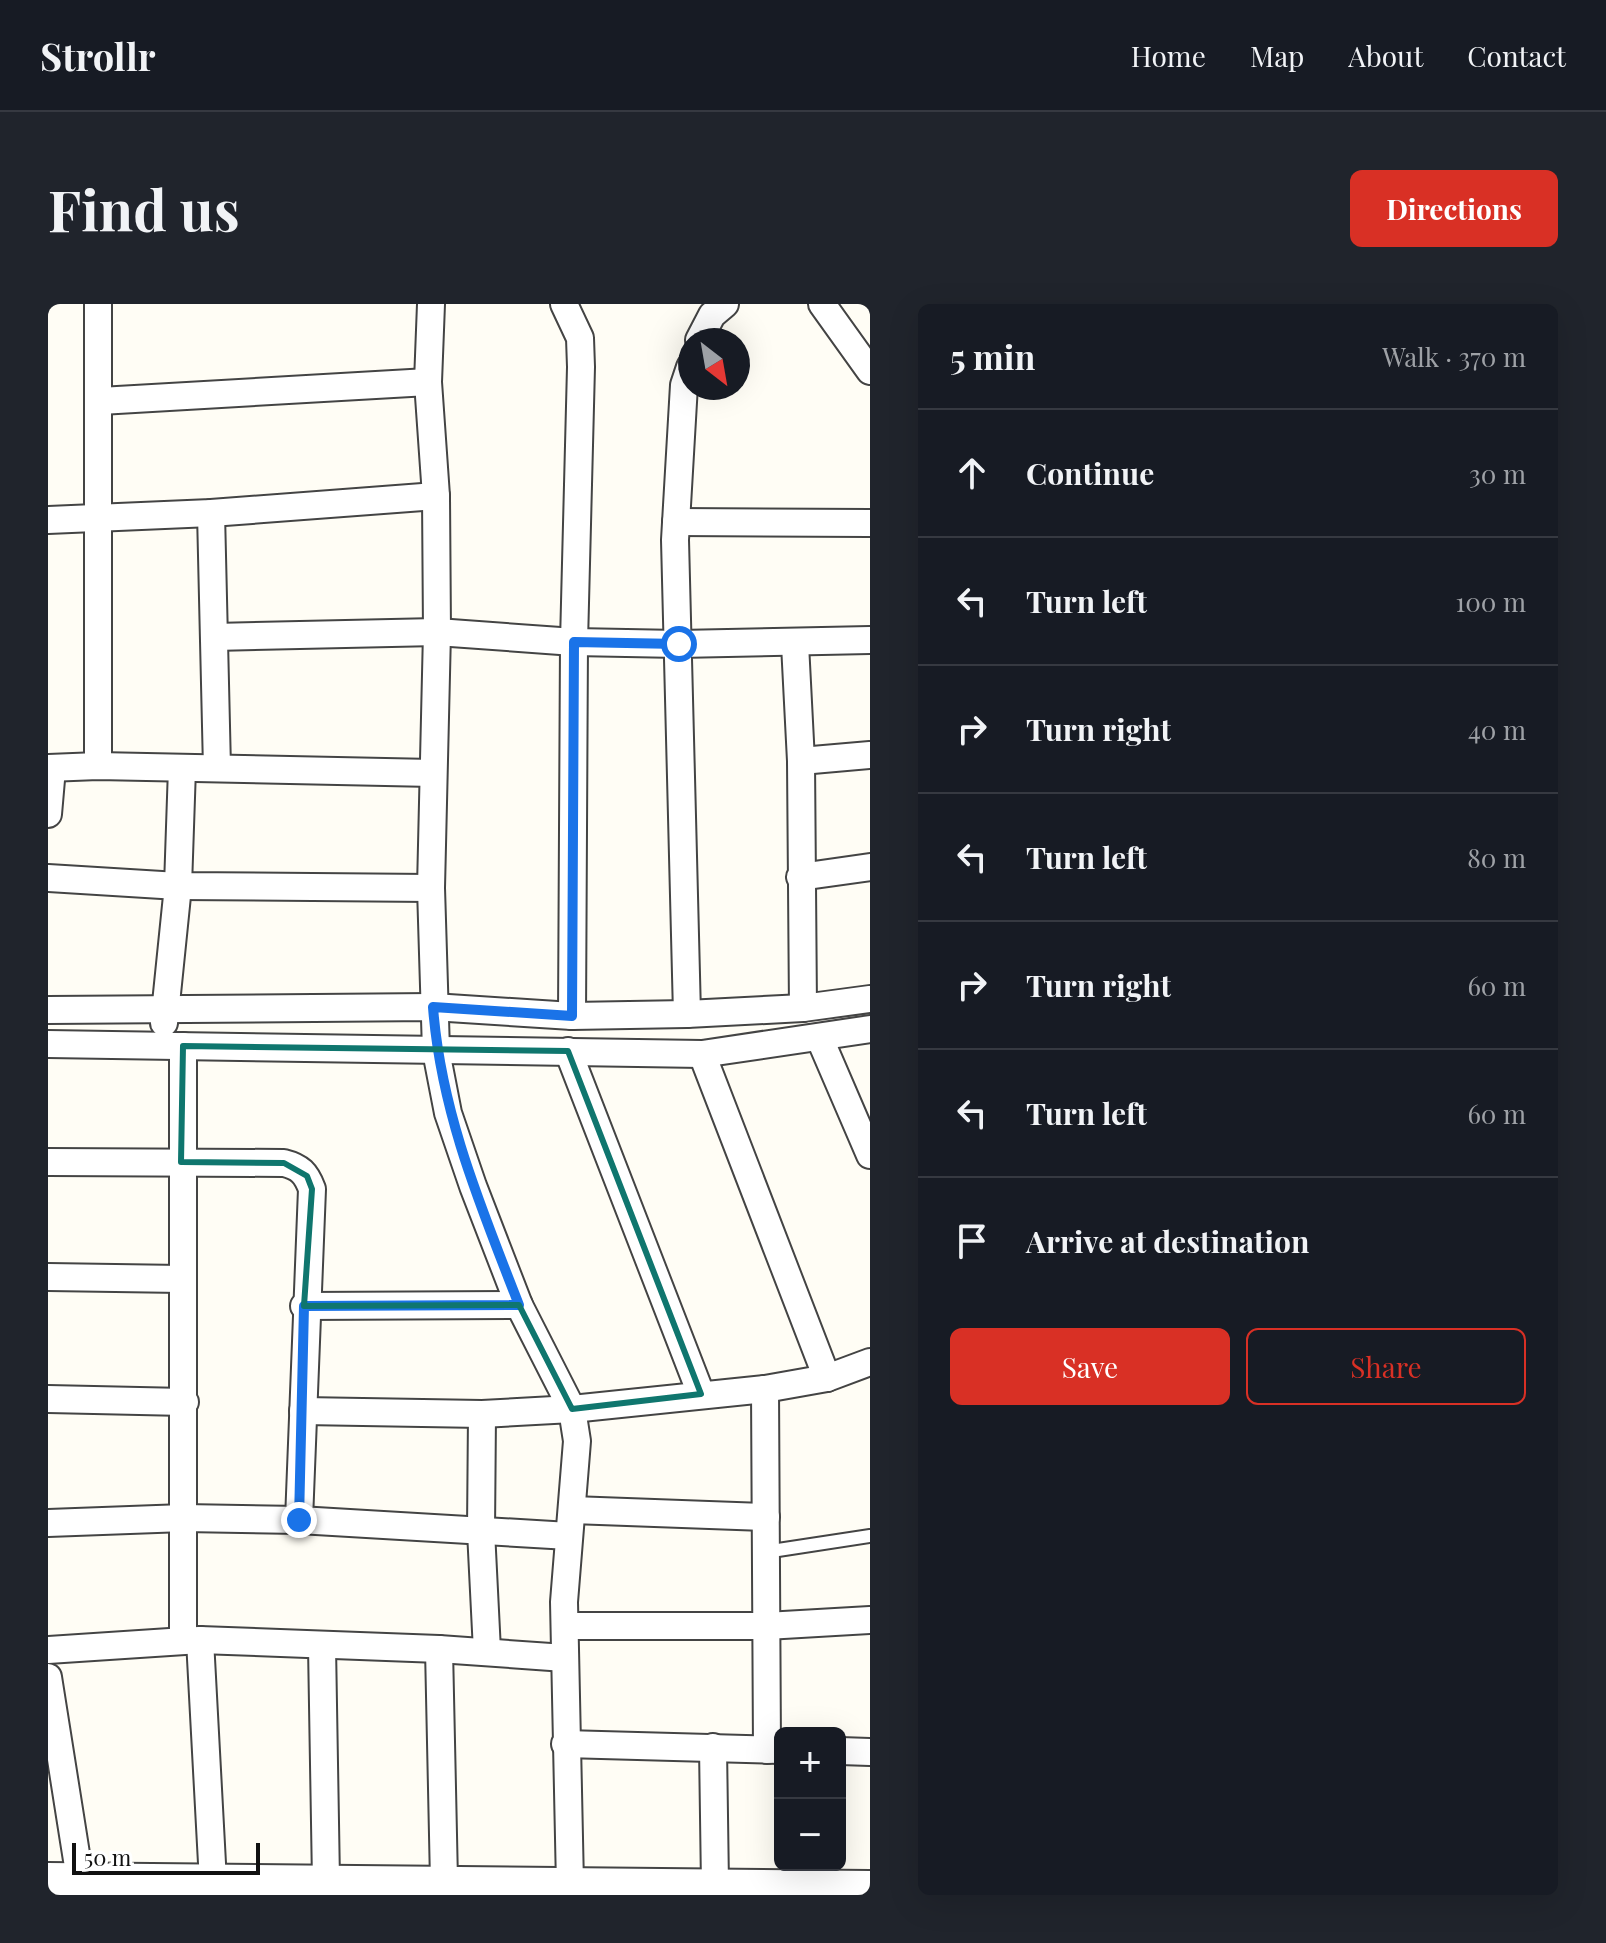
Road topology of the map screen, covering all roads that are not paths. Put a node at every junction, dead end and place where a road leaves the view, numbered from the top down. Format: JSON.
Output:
{"nodes":[{"id":1,"x":98,"y":304,"type":"edge"},
{"id":2,"x":431,"y":304,"type":"edge"},
{"id":3,"x":564,"y":304,"type":"edge"},
{"id":4,"x":725,"y":304,"type":"edge"},
{"id":5,"x":822,"y":304,"type":"edge"},
{"id":6,"x":705,"y":328,"type":"edge"},
{"id":7,"x":870,"y":371,"type":"edge"},
{"id":8,"x":428,"y":382,"type":"junction"},
{"id":9,"x":683,"y":400,"type":"edge"},
{"id":10,"x":100,"y":401,"type":"junction"},
{"id":11,"x":436,"y":496,"type":"junction"},
{"id":12,"x":211,"y":513,"type":"junction"},
{"id":13,"x":97,"y":517,"type":"junction"},
{"id":14,"x":48,"y":520,"type":"edge"},
{"id":15,"x":676,"y":522,"type":"junction"},
{"id":16,"x":870,"y":523,"type":"edge"},
{"id":17,"x":437,"y":632,"type":"junction"},
{"id":18,"x":214,"y":637,"type":"junction"},
{"id":19,"x":870,"y":640,"type":"edge"},
{"id":20,"x":574,"y":642,"type":"junction"},
{"id":21,"x":679,"y":644,"type":"junction"},
{"id":22,"x":795,"y":644,"type":"junction"},
{"id":23,"x":870,"y":755,"type":"edge"},
{"id":24,"x":801,"y":761,"type":"junction"},
{"id":25,"x":98,"y":766,"type":"junction"},
{"id":26,"x":50,"y":768,"type":"edge"},
{"id":27,"x":182,"y":768,"type":"junction"},
{"id":28,"x":217,"y":768,"type":"junction"},
{"id":29,"x":433,"y":773,"type":"junction"},
{"id":30,"x":48,"y":814,"type":"edge"},
{"id":31,"x":870,"y":867,"type":"edge"},
{"id":32,"x":800,"y":877,"type":"junction"},
{"id":33,"x":48,"y":878,"type":"edge"},
{"id":34,"x":178,"y":886,"type":"junction"},
{"id":35,"x":431,"y":888,"type":"junction"},
{"id":36,"x":870,"y":999,"type":"edge"},
{"id":37,"x":433,"y":1007,"type":"junction"},
{"id":38,"x":803,"y":1008,"type":"junction"},
{"id":39,"x":167,"y":1009,"type":"junction"},
{"id":40,"x":48,"y":1010,"type":"edge"},
{"id":41,"x":687,"y":1014,"type":"junction"},
{"id":42,"x":572,"y":1016,"type":"junction"},
{"id":43,"x":870,"y":1029,"type":"edge"},
{"id":44,"x":820,"y":1039,"type":"junction"},
{"id":45,"x":48,"y":1044,"type":"edge"},
{"id":46,"x":172,"y":1046,"type":"junction"},
{"id":47,"x":436,"y":1051,"type":"junction"},
{"id":48,"x":568,"y":1051,"type":"junction"},
{"id":49,"x":702,"y":1054,"type":"junction"},
{"id":50,"x":870,"y":1155,"type":"edge"},
{"id":51,"x":48,"y":1162,"type":"edge"},
{"id":52,"x":181,"y":1162,"type":"junction"},
{"id":53,"x":48,"y":1277,"type":"edge"},
{"id":54,"x":182,"y":1279,"type":"junction"},
{"id":55,"x":519,"y":1305,"type":"junction"},
{"id":56,"x":304,"y":1306,"type":"junction"},
{"id":57,"x":870,"y":1362,"type":"edge"},
{"id":58,"x":827,"y":1378,"type":"junction"},
{"id":59,"x":765,"y":1389,"type":"junction"},
{"id":60,"x":701,"y":1394,"type":"junction"},
{"id":61,"x":48,"y":1399,"type":"edge"},
{"id":62,"x":185,"y":1402,"type":"junction"},
{"id":63,"x":572,"y":1409,"type":"junction"},
{"id":64,"x":303,"y":1411,"type":"junction"},
{"id":65,"x":482,"y":1414,"type":"junction"},
{"id":66,"x":766,"y":1517,"type":"junction"},
{"id":67,"x":184,"y":1518,"type":"junction"},
{"id":68,"x":299,"y":1520,"type":"junction"},
{"id":69,"x":48,"y":1523,"type":"edge"},
{"id":70,"x":571,"y":1523,"type":"junction"},
{"id":71,"x":481,"y":1531,"type":"junction"},
{"id":72,"x":870,"y":1536,"type":"edge"},
{"id":73,"x":765,"y":1552,"type":"junction"},
{"id":74,"x":870,"y":1620,"type":"edge"},
{"id":75,"x":565,"y":1626,"type":"junction"},
{"id":76,"x":766,"y":1626,"type":"junction"},
{"id":77,"x":192,"y":1640,"type":"junction"},
{"id":78,"x":322,"y":1646,"type":"junction"},
{"id":79,"x":439,"y":1649,"type":"junction"},
{"id":80,"x":48,"y":1650,"type":"edge"},
{"id":81,"x":487,"y":1651,"type":"junction"},
{"id":82,"x":565,"y":1658,"type":"junction"},
{"id":83,"x":48,"y":1677,"type":"edge"},
{"id":84,"x":565,"y":1744,"type":"junction"},
{"id":85,"x":713,"y":1747,"type":"junction"},
{"id":86,"x":773,"y":1750,"type":"edge"},
{"id":87,"x":846,"y":1751,"type":"edge"},
{"id":88,"x":870,"y":1752,"type":"edge"},
{"id":89,"x":48,"y":1879,"type":"edge"},
{"id":90,"x":80,"y":1879,"type":"junction"},
{"id":91,"x":326,"y":1881,"type":"junction"},
{"id":92,"x":444,"y":1881,"type":"junction"},
{"id":93,"x":213,"y":1882,"type":"junction"},
{"id":94,"x":835,"y":1882,"type":"edge"},
{"id":95,"x":715,"y":1885,"type":"junction"},
{"id":96,"x":870,"y":1887,"type":"edge"},
{"id":97,"x":569,"y":1890,"type":"edge"}],
"edges":[{"from":1,"to":10,"type":"street"},
{"from":2,"to":8,"type":"street"},
{"from":3,"to":20,"type":"street"},
{"from":4,"to":6,"type":"street"},
{"from":5,"to":7,"type":"street"},
{"from":8,"to":10,"type":"street"},
{"from":8,"to":11,"type":"street"},
{"from":9,"to":15,"type":"street"},
{"from":10,"to":13,"type":"street"},
{"from":11,"to":12,"type":"street"},
{"from":11,"to":17,"type":"street"},
{"from":12,"to":13,"type":"street"},
{"from":12,"to":18,"type":"street"},
{"from":13,"to":14,"type":"street"},
{"from":13,"to":25,"type":"street"},
{"from":15,"to":16,"type":"street"},
{"from":15,"to":21,"type":"street"},
{"from":17,"to":18,"type":"street"},
{"from":17,"to":20,"type":"street"},
{"from":17,"to":29,"type":"street"},
{"from":18,"to":28,"type":"street"},
{"from":19,"to":22,"type":"street"},
{"from":20,"to":21,"type":"street"},
{"from":20,"to":42,"type":"street"},
{"from":21,"to":22,"type":"street"},
{"from":21,"to":41,"type":"street"},
{"from":22,"to":24,"type":"street"},
{"from":23,"to":24,"type":"street"},
{"from":24,"to":32,"type":"street"},
{"from":25,"to":26,"type":"street"},
{"from":25,"to":27,"type":"street"},
{"from":26,"to":30,"type":"street"},
{"from":27,"to":28,"type":"street"},
{"from":27,"to":34,"type":"street"},
{"from":28,"to":29,"type":"street"},
{"from":29,"to":35,"type":"street"},
{"from":31,"to":32,"type":"street"},
{"from":32,"to":38,"type":"street"},
{"from":33,"to":34,"type":"street"},
{"from":34,"to":35,"type":"street"},
{"from":34,"to":39,"type":"street"},
{"from":35,"to":37,"type":"street"},
{"from":36,"to":38,"type":"street"},
{"from":37,"to":39,"type":"street"},
{"from":37,"to":42,"type":"street"},
{"from":37,"to":47,"type":"street"},
{"from":38,"to":41,"type":"street"},
{"from":39,"to":40,"type":"street"},
{"from":39,"to":46,"type":"street"},
{"from":41,"to":42,"type":"street"},
{"from":43,"to":44,"type":"street"},
{"from":44,"to":49,"type":"street"},
{"from":44,"to":50,"type":"street"},
{"from":45,"to":46,"type":"street"},
{"from":46,"to":47,"type":"street"},
{"from":46,"to":52,"type":"street"},
{"from":47,"to":48,"type":"street"},
{"from":47,"to":55,"type":"street"},
{"from":48,"to":49,"type":"street"},
{"from":48,"to":60,"type":"street"},
{"from":49,"to":58,"type":"street"},
{"from":51,"to":52,"type":"street"},
{"from":52,"to":54,"type":"street"},
{"from":52,"to":56,"type":"street"},
{"from":53,"to":54,"type":"street"},
{"from":54,"to":62,"type":"street"},
{"from":55,"to":56,"type":"street"},
{"from":55,"to":63,"type":"street"},
{"from":56,"to":64,"type":"street"},
{"from":57,"to":58,"type":"street"},
{"from":58,"to":59,"type":"street"},
{"from":59,"to":60,"type":"street"},
{"from":59,"to":66,"type":"street"},
{"from":60,"to":63,"type":"street"},
{"from":61,"to":62,"type":"street"},
{"from":62,"to":67,"type":"street"},
{"from":63,"to":65,"type":"street"},
{"from":63,"to":70,"type":"street"},
{"from":64,"to":65,"type":"street"},
{"from":64,"to":68,"type":"street"},
{"from":65,"to":71,"type":"street"},
{"from":66,"to":70,"type":"street"},
{"from":66,"to":73,"type":"street"},
{"from":67,"to":68,"type":"street"},
{"from":67,"to":69,"type":"street"},
{"from":67,"to":77,"type":"street"},
{"from":68,"to":71,"type":"street"},
{"from":70,"to":71,"type":"street"},
{"from":70,"to":75,"type":"street"},
{"from":71,"to":81,"type":"street"},
{"from":72,"to":73,"type":"lane"},
{"from":73,"to":76,"type":"street"},
{"from":74,"to":76,"type":"street"},
{"from":75,"to":76,"type":"street"},
{"from":75,"to":82,"type":"street"},
{"from":76,"to":86,"type":"street"},
{"from":77,"to":78,"type":"street"},
{"from":77,"to":80,"type":"street"},
{"from":77,"to":93,"type":"street"},
{"from":78,"to":79,"type":"street"},
{"from":78,"to":91,"type":"street"},
{"from":79,"to":81,"type":"street"},
{"from":79,"to":92,"type":"street"},
{"from":81,"to":82,"type":"street"},
{"from":82,"to":84,"type":"street"},
{"from":83,"to":90,"type":"street"},
{"from":84,"to":85,"type":"street"},
{"from":84,"to":97,"type":"street"},
{"from":85,"to":86,"type":"street"},
{"from":85,"to":95,"type":"street"},
{"from":87,"to":88,"type":"street"},
{"from":89,"to":90,"type":"street"},
{"from":90,"to":93,"type":"street"},
{"from":91,"to":92,"type":"street"},
{"from":91,"to":93,"type":"street"},
{"from":92,"to":97,"type":"street"},
{"from":94,"to":95,"type":"street"},
{"from":94,"to":96,"type":"street"},
{"from":95,"to":97,"type":"street"}]}
